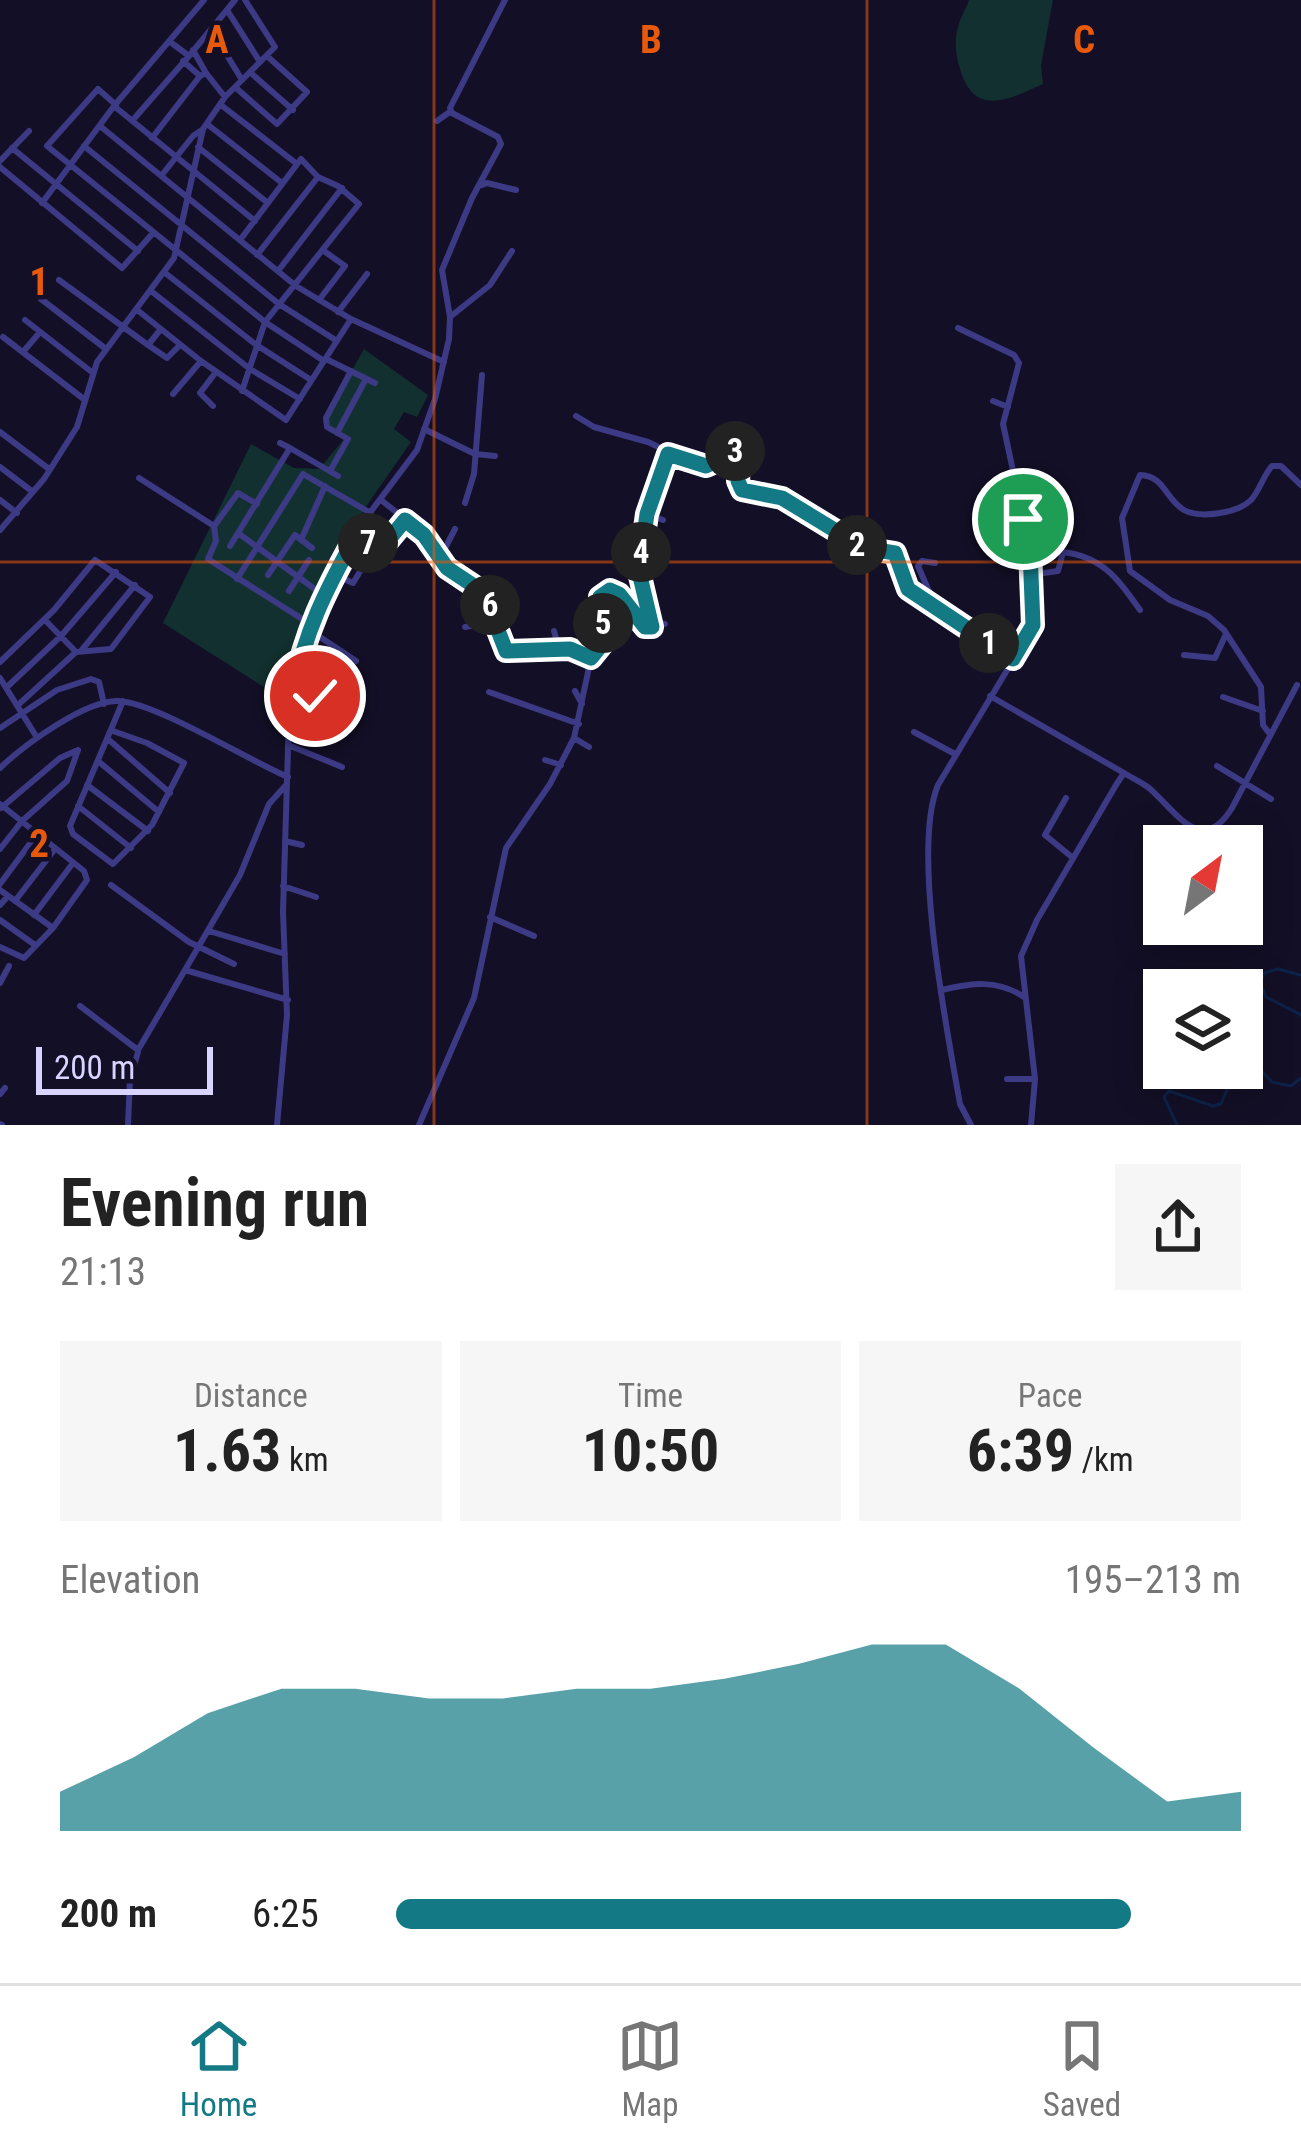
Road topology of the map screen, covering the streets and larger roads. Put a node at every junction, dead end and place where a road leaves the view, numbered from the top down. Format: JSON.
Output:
{"nodes":[{"id":1,"x":204,"y":0,"type":"edge"},
{"id":2,"x":235,"y":0,"type":"edge"},
{"id":3,"x":245,"y":0,"type":"edge"},
{"id":4,"x":505,"y":0,"type":"edge"},
{"id":5,"x":227,"y":10,"type":"junction"},
{"id":6,"x":211,"y":29,"type":"junction"},
{"id":7,"x":169,"y":41,"type":"junction"},
{"id":8,"x":188,"y":56,"type":"junction"},
{"id":9,"x":263,"y":59,"type":"junction"},
{"id":10,"x":250,"y":72,"type":"junction"},
{"id":11,"x":203,"y":74,"type":"junction"},
{"id":12,"x":238,"y":84,"type":"junction"},
{"id":13,"x":223,"y":101,"type":"junction"},
{"id":14,"x":115,"y":106,"type":"junction"},
{"id":15,"x":293,"y":110,"type":"junction"},
{"id":16,"x":451,"y":111,"type":"junction"},
{"id":17,"x":132,"y":121,"type":"junction"},
{"id":18,"x":437,"y":121,"type":"dead end"},
{"id":19,"x":100,"y":126,"type":"junction"},
{"id":20,"x":205,"y":126,"type":"junction"},
{"id":21,"x":29,"y":130,"type":"dead end"},
{"id":22,"x":152,"y":138,"type":"junction"},
{"id":23,"x":84,"y":146,"type":"junction"},
{"id":24,"x":198,"y":147,"type":"junction"},
{"id":25,"x":12,"y":148,"type":"junction"},
{"id":26,"x":176,"y":157,"type":"junction"},
{"id":27,"x":0,"y":164,"type":"edge"},
{"id":28,"x":297,"y":164,"type":"junction"},
{"id":29,"x":70,"y":165,"type":"junction"},
{"id":30,"x":195,"y":174,"type":"junction"},
{"id":31,"x":161,"y":176,"type":"junction"},
{"id":32,"x":318,"y":177,"type":"junction"},
{"id":33,"x":282,"y":183,"type":"junction"},
{"id":34,"x":56,"y":184,"type":"junction"},
{"id":35,"x":478,"y":187,"type":"junction"},
{"id":36,"x":342,"y":188,"type":"junction"},
{"id":37,"x":516,"y":190,"type":"dead end"},
{"id":38,"x":189,"y":198,"type":"junction"},
{"id":39,"x":42,"y":202,"type":"junction"},
{"id":40,"x":268,"y":202,"type":"junction"},
{"id":41,"x":255,"y":221,"type":"junction"},
{"id":42,"x":182,"y":227,"type":"junction"},
{"id":43,"x":153,"y":233,"type":"junction"},
{"id":44,"x":240,"y":240,"type":"junction"},
{"id":45,"x":138,"y":251,"type":"junction"},
{"id":46,"x":324,"y":251,"type":"junction"},
{"id":47,"x":512,"y":251,"type":"dead end"},
{"id":48,"x":176,"y":252,"type":"junction"},
{"id":49,"x":257,"y":255,"type":"junction"},
{"id":50,"x":278,"y":271,"type":"junction"},
{"id":51,"x":164,"y":272,"type":"junction"},
{"id":52,"x":367,"y":274,"type":"dead end"},
{"id":53,"x":58,"y":280,"type":"dead end"},
{"id":54,"x":296,"y":286,"type":"junction"},
{"id":55,"x":151,"y":291,"type":"junction"},
{"id":56,"x":40,"y":299,"type":"dead end"},
{"id":57,"x":318,"y":301,"type":"junction"},
{"id":58,"x":279,"y":304,"type":"junction"},
{"id":59,"x":136,"y":309,"type":"junction"},
{"id":60,"x":338,"y":312,"type":"junction"},
{"id":61,"x":450,"y":317,"type":"junction"},
{"id":62,"x":351,"y":319,"type":"junction"},
{"id":63,"x":25,"y":320,"type":"dead end"},
{"id":64,"x":265,"y":322,"type":"junction"},
{"id":65,"x":122,"y":328,"type":"junction"},
{"id":66,"x":958,"y":328,"type":"dead end"},
{"id":67,"x":161,"y":329,"type":"junction"},
{"id":68,"x":40,"y":331,"type":"junction"},
{"id":69,"x":2,"y":337,"type":"edge"},
{"id":70,"x":337,"y":341,"type":"junction"},
{"id":71,"x":255,"y":344,"type":"junction"},
{"id":72,"x":148,"y":345,"type":"junction"},
{"id":73,"x":180,"y":345,"type":"junction"},
{"id":74,"x":106,"y":349,"type":"junction"},
{"id":75,"x":23,"y":352,"type":"junction"},
{"id":76,"x":325,"y":360,"type":"junction"},
{"id":77,"x":201,"y":361,"type":"junction"},
{"id":78,"x":444,"y":362,"type":"junction"},
{"id":79,"x":250,"y":369,"type":"junction"},
{"id":80,"x":351,"y":371,"type":"junction"},
{"id":81,"x":216,"y":372,"type":"junction"},
{"id":82,"x":92,"y":373,"type":"junction"},
{"id":83,"x":482,"y":375,"type":"dead end"},
{"id":84,"x":313,"y":381,"type":"junction"},
{"id":85,"x":242,"y":391,"type":"junction"},
{"id":86,"x":173,"y":394,"type":"dead end"},
{"id":87,"x":300,"y":399,"type":"junction"},
{"id":88,"x":86,"y":400,"type":"junction"},
{"id":89,"x":993,"y":401,"type":"dead end"},
{"id":90,"x":213,"y":406,"type":"dead end"},
{"id":91,"x":1008,"y":407,"type":"junction"},
{"id":92,"x":576,"y":416,"type":"dead end"},
{"id":93,"x":993,"y":422,"type":"dead end"},
{"id":94,"x":1003,"y":424,"type":"junction"},
{"id":95,"x":424,"y":429,"type":"junction"},
{"id":96,"x":0,"y":432,"type":"edge"},
{"id":97,"x":338,"y":434,"type":"junction"},
{"id":98,"x":280,"y":442,"type":"dead end"},
{"id":99,"x":1007,"y":444,"type":"junction"},
{"id":100,"x":996,"y":445,"type":"dead end"},
{"id":101,"x":290,"y":448,"type":"junction"},
{"id":102,"x":475,"y":454,"type":"junction"},
{"id":103,"x":668,"y":454,"type":"junction"},
{"id":104,"x":495,"y":457,"type":"dead end"},
{"id":105,"x":0,"y":466,"type":"edge"},
{"id":106,"x":50,"y":469,"type":"junction"},
{"id":107,"x":332,"y":473,"type":"junction"},
{"id":108,"x":140,"y":478,"type":"dead end"},
{"id":109,"x":1016,"y":482,"type":"junction"},
{"id":110,"x":1004,"y":483,"type":"dead end"},
{"id":111,"x":323,"y":485,"type":"junction"},
{"id":112,"x":1301,"y":485,"type":"edge"},
{"id":113,"x":33,"y":492,"type":"junction"},
{"id":114,"x":0,"y":500,"type":"edge"},
{"id":115,"x":380,"y":500,"type":"junction"},
{"id":116,"x":465,"y":503,"type":"dead end"},
{"id":117,"x":257,"y":504,"type":"junction"},
{"id":118,"x":16,"y":513,"type":"junction"},
{"id":119,"x":370,"y":513,"type":"junction"},
{"id":120,"x":647,"y":514,"type":"junction"},
{"id":121,"x":405,"y":520,"type":"junction"},
{"id":122,"x":663,"y":520,"type":"dead end"},
{"id":123,"x":214,"y":526,"type":"junction"},
{"id":124,"x":0,"y":530,"type":"edge"},
{"id":125,"x":454,"y":530,"type":"dead end"},
{"id":126,"x":238,"y":533,"type":"junction"},
{"id":127,"x":1012,"y":533,"type":"dead end"},
{"id":128,"x":1026,"y":534,"type":"junction"},
{"id":129,"x":301,"y":540,"type":"junction"},
{"id":130,"x":353,"y":541,"type":"junction"},
{"id":131,"x":230,"y":545,"type":"dead end"},
{"id":132,"x":258,"y":546,"type":"junction"},
{"id":133,"x":312,"y":548,"type":"dead end"},
{"id":134,"x":440,"y":558,"type":"junction"},
{"id":135,"x":309,"y":560,"type":"dead end"},
{"id":136,"x":278,"y":561,"type":"junction"},
{"id":137,"x":935,"y":563,"type":"dead end"},
{"id":138,"x":361,"y":570,"type":"dead end"},
{"id":139,"x":1130,"y":571,"type":"junction"},
{"id":140,"x":116,"y":572,"type":"junction"},
{"id":141,"x":1112,"y":572,"type":"junction"},
{"id":142,"x":268,"y":575,"type":"dead end"},
{"id":143,"x":335,"y":575,"type":"junction"},
{"id":144,"x":1029,"y":575,"type":"junction"},
{"id":145,"x":298,"y":577,"type":"junction"},
{"id":146,"x":237,"y":579,"type":"junction"},
{"id":147,"x":135,"y":585,"type":"junction"},
{"id":148,"x":289,"y":591,"type":"dead end"},
{"id":149,"x":323,"y":595,"type":"junction"},
{"id":150,"x":929,"y":604,"type":"junction"},
{"id":151,"x":1140,"y":610,"type":"dead end"},
{"id":152,"x":508,"y":611,"type":"dead end"},
{"id":153,"x":495,"y":616,"type":"junction"},
{"id":154,"x":45,"y":620,"type":"junction"},
{"id":155,"x":654,"y":622,"type":"junction"},
{"id":156,"x":665,"y":624,"type":"dead end"},
{"id":157,"x":309,"y":626,"type":"junction"},
{"id":158,"x":464,"y":627,"type":"dead end"},
{"id":159,"x":554,"y":631,"type":"dead end"},
{"id":160,"x":1226,"y":634,"type":"junction"},
{"id":161,"x":61,"y":636,"type":"junction"},
{"id":162,"x":540,"y":638,"type":"dead end"},
{"id":163,"x":541,"y":649,"type":"junction"},
{"id":164,"x":570,"y":649,"type":"junction"},
{"id":165,"x":79,"y":651,"type":"junction"},
{"id":166,"x":1184,"y":655,"type":"dead end"},
{"id":167,"x":591,"y":658,"type":"junction"},
{"id":168,"x":1013,"y":659,"type":"junction"},
{"id":169,"x":356,"y":661,"type":"dead end"},
{"id":170,"x":0,"y":662,"type":"edge"},
{"id":171,"x":320,"y":673,"type":"dead end"},
{"id":172,"x":0,"y":678,"type":"edge"},
{"id":173,"x":1297,"y":685,"type":"dead end"},
{"id":174,"x":7,"y":687,"type":"junction"},
{"id":175,"x":293,"y":691,"type":"junction"},
{"id":176,"x":575,"y":691,"type":"dead end"},
{"id":177,"x":489,"y":692,"type":"dead end"},
{"id":178,"x":990,"y":696,"type":"junction"},
{"id":179,"x":1223,"y":698,"type":"dead end"},
{"id":180,"x":123,"y":701,"type":"junction"},
{"id":181,"x":104,"y":704,"type":"junction"},
{"id":182,"x":584,"y":707,"type":"junction"},
{"id":183,"x":20,"y":709,"type":"junction"},
{"id":184,"x":1263,"y":711,"type":"junction"},
{"id":185,"x":579,"y":724,"type":"junction"},
{"id":186,"x":1,"y":725,"type":"edge"},
{"id":187,"x":914,"y":732,"type":"dead end"},
{"id":188,"x":1269,"y":733,"type":"junction"},
{"id":189,"x":111,"y":736,"type":"junction"},
{"id":190,"x":37,"y":737,"type":"junction"},
{"id":191,"x":574,"y":738,"type":"junction"},
{"id":192,"x":288,"y":745,"type":"junction"},
{"id":193,"x":589,"y":747,"type":"dead end"},
{"id":194,"x":956,"y":754,"type":"junction"},
{"id":195,"x":545,"y":760,"type":"dead end"},
{"id":196,"x":98,"y":761,"type":"junction"},
{"id":197,"x":561,"y":765,"type":"junction"},
{"id":198,"x":1217,"y":766,"type":"dead end"},
{"id":199,"x":342,"y":767,"type":"dead end"},
{"id":200,"x":0,"y":768,"type":"edge"},
{"id":201,"x":1124,"y":773,"type":"junction"},
{"id":202,"x":288,"y":781,"type":"junction"},
{"id":203,"x":1244,"y":782,"type":"junction"},
{"id":204,"x":87,"y":785,"type":"junction"},
{"id":205,"x":171,"y":794,"type":"junction"},
{"id":206,"x":1066,"y":798,"type":"dead end"},
{"id":207,"x":1271,"y":799,"type":"dead end"},
{"id":208,"x":1,"y":806,"type":"edge"},
{"id":209,"x":78,"y":806,"type":"junction"},
{"id":210,"x":159,"y":812,"type":"junction"},
{"id":211,"x":22,"y":821,"type":"junction"},
{"id":212,"x":148,"y":831,"type":"junction"},
{"id":213,"x":38,"y":835,"type":"junction"},
{"id":214,"x":285,"y":842,"type":"junction"},
{"id":215,"x":302,"y":844,"type":"dead end"},
{"id":216,"x":131,"y":848,"type":"junction"},
{"id":217,"x":0,"y":849,"type":"edge"},
{"id":218,"x":55,"y":849,"type":"junction"},
{"id":219,"x":1073,"y":858,"type":"junction"},
{"id":220,"x":73,"y":863,"type":"junction"},
{"id":221,"x":111,"y":886,"type":"dead end"},
{"id":222,"x":283,"y":886,"type":"junction"},
{"id":223,"x":0,"y":887,"type":"edge"},
{"id":224,"x":316,"y":897,"type":"dead end"},
{"id":225,"x":12,"y":898,"type":"junction"},
{"id":226,"x":0,"y":904,"type":"edge"},
{"id":227,"x":34,"y":915,"type":"junction"},
{"id":228,"x":490,"y":917,"type":"junction"},
{"id":229,"x":0,"y":920,"type":"edge"},
{"id":230,"x":53,"y":928,"type":"junction"},
{"id":231,"x":209,"y":931,"type":"junction"},
{"id":232,"x":534,"y":936,"type":"dead end"},
{"id":233,"x":35,"y":945,"type":"junction"},
{"id":234,"x":0,"y":947,"type":"edge"},
{"id":235,"x":198,"y":948,"type":"junction"},
{"id":236,"x":285,"y":954,"type":"junction"},
{"id":237,"x":234,"y":964,"type":"dead end"},
{"id":238,"x":9,"y":966,"type":"dead end"},
{"id":239,"x":185,"y":970,"type":"junction"},
{"id":240,"x":0,"y":983,"type":"edge"},
{"id":241,"x":942,"y":990,"type":"junction"},
{"id":242,"x":1024,"y":997,"type":"junction"},
{"id":243,"x":288,"y":1000,"type":"junction"},
{"id":244,"x":80,"y":1006,"type":"dead end"},
{"id":245,"x":138,"y":1051,"type":"junction"},
{"id":246,"x":1035,"y":1078,"type":"junction"},
{"id":247,"x":1007,"y":1079,"type":"dead end"},
{"id":248,"x":128,"y":1125,"type":"edge"},
{"id":249,"x":277,"y":1125,"type":"edge"},
{"id":250,"x":419,"y":1125,"type":"edge"},
{"id":251,"x":971,"y":1125,"type":"edge"},
{"id":252,"x":1031,"y":1125,"type":"edge"}],
"edges":[{"from":1,"to":7,"type":"street"},
{"from":2,"to":5,"type":"street"},
{"from":3,"to":9,"type":"street"},
{"from":4,"to":16,"type":"street"},
{"from":5,"to":6,"type":"street"},
{"from":5,"to":9,"type":"street"},
{"from":6,"to":8,"type":"street"},
{"from":6,"to":12,"type":"street"},
{"from":7,"to":8,"type":"street"},
{"from":7,"to":14,"type":"street"},
{"from":8,"to":11,"type":"street"},
{"from":8,"to":11,"type":"street"},
{"from":8,"to":17,"type":"street"},
{"from":9,"to":10,"type":"street"},
{"from":9,"to":15,"type":"street"},
{"from":10,"to":12,"type":"street"},
{"from":10,"to":15,"type":"street"},
{"from":11,"to":13,"type":"street"},
{"from":11,"to":22,"type":"street"},
{"from":12,"to":13,"type":"street"},
{"from":12,"to":15,"type":"street"},
{"from":13,"to":20,"type":"street"},
{"from":13,"to":28,"type":"street"},
{"from":14,"to":17,"type":"street"},
{"from":14,"to":19,"type":"street"},
{"from":14,"to":29,"type":"street"},
{"from":16,"to":18,"type":"street"},
{"from":16,"to":35,"type":"street"},
{"from":17,"to":22,"type":"street"},
{"from":19,"to":23,"type":"street"},
{"from":19,"to":31,"type":"street"},
{"from":20,"to":24,"type":"street"},
{"from":20,"to":26,"type":"street"},
{"from":20,"to":33,"type":"street"},
{"from":21,"to":25,"type":"street"},
{"from":22,"to":26,"type":"street"},
{"from":23,"to":29,"type":"street"},
{"from":23,"to":42,"type":"street"},
{"from":24,"to":30,"type":"street"},
{"from":24,"to":40,"type":"street"},
{"from":25,"to":27,"type":"street"},
{"from":25,"to":34,"type":"street"},
{"from":26,"to":30,"type":"street"},
{"from":26,"to":31,"type":"street"},
{"from":27,"to":39,"type":"street"},
{"from":28,"to":32,"type":"street"},
{"from":28,"to":33,"type":"street"},
{"from":29,"to":34,"type":"street"},
{"from":29,"to":43,"type":"street"},
{"from":30,"to":38,"type":"street"},
{"from":30,"to":41,"type":"street"},
{"from":31,"to":38,"type":"street"},
{"from":32,"to":36,"type":"street"},
{"from":32,"to":49,"type":"street"},
{"from":33,"to":40,"type":"street"},
{"from":34,"to":39,"type":"street"},
{"from":34,"to":45,"type":"street"},
{"from":35,"to":37,"type":"street"},
{"from":35,"to":61,"type":"street"},
{"from":36,"to":46,"type":"street"},
{"from":36,"to":50,"type":"street"},
{"from":38,"to":42,"type":"street"},
{"from":38,"to":44,"type":"street"},
{"from":39,"to":45,"type":"street"},
{"from":40,"to":41,"type":"street"},
{"from":41,"to":44,"type":"street"},
{"from":42,"to":48,"type":"street"},
{"from":42,"to":58,"type":"street"},
{"from":43,"to":45,"type":"street"},
{"from":43,"to":48,"type":"street"},
{"from":44,"to":49,"type":"street"},
{"from":46,"to":54,"type":"street"},
{"from":46,"to":57,"type":"street"},
{"from":47,"to":61,"type":"street"},
{"from":48,"to":51,"type":"street"},
{"from":48,"to":64,"type":"street"},
{"from":49,"to":50,"type":"street"},
{"from":50,"to":54,"type":"street"},
{"from":51,"to":55,"type":"street"},
{"from":51,"to":71,"type":"street"},
{"from":52,"to":60,"type":"street"},
{"from":53,"to":65,"type":"street"},
{"from":54,"to":57,"type":"street"},
{"from":54,"to":58,"type":"street"},
{"from":55,"to":59,"type":"street"},
{"from":55,"to":79,"type":"street"},
{"from":56,"to":74,"type":"street"},
{"from":57,"to":60,"type":"street"},
{"from":58,"to":64,"type":"street"},
{"from":58,"to":70,"type":"street"},
{"from":59,"to":65,"type":"street"},
{"from":59,"to":67,"type":"street"},
{"from":60,"to":62,"type":"street"},
{"from":61,"to":78,"type":"street"},
{"from":62,"to":70,"type":"street"},
{"from":62,"to":78,"type":"street"},
{"from":63,"to":68,"type":"street"},
{"from":64,"to":71,"type":"street"},
{"from":64,"to":76,"type":"street"},
{"from":65,"to":72,"type":"street"},
{"from":65,"to":74,"type":"street"},
{"from":66,"to":91,"type":"street"},
{"from":67,"to":72,"type":"street"},
{"from":67,"to":73,"type":"street"},
{"from":68,"to":75,"type":"street"},
{"from":68,"to":82,"type":"street"},
{"from":69,"to":75,"type":"street"},
{"from":70,"to":76,"type":"street"},
{"from":71,"to":79,"type":"street"},
{"from":71,"to":84,"type":"street"},
{"from":72,"to":73,"type":"street"},
{"from":73,"to":77,"type":"street"},
{"from":74,"to":82,"type":"street"},
{"from":75,"to":88,"type":"street"},
{"from":76,"to":80,"type":"street"},
{"from":76,"to":84,"type":"street"},
{"from":77,"to":81,"type":"street"},
{"from":77,"to":86,"type":"street"},
{"from":78,"to":95,"type":"street"},
{"from":79,"to":85,"type":"street"},
{"from":79,"to":87,"type":"street"},
{"from":80,"to":97,"type":"street"},
{"from":80,"to":97,"type":"street"},
{"from":81,"to":85,"type":"street"},
{"from":81,"to":90,"type":"street"},
{"from":82,"to":88,"type":"street"},
{"from":83,"to":102,"type":"street"},
{"from":84,"to":87,"type":"street"},
{"from":85,"to":87,"type":"street"},
{"from":88,"to":106,"type":"street"},
{"from":89,"to":91,"type":"street"},
{"from":91,"to":94,"type":"street"},
{"from":92,"to":103,"type":"street"},
{"from":93,"to":94,"type":"street"},
{"from":94,"to":99,"type":"street"},
{"from":95,"to":102,"type":"street"},
{"from":95,"to":115,"type":"street"},
{"from":96,"to":106,"type":"street"},
{"from":97,"to":107,"type":"street"},
{"from":98,"to":101,"type":"street"},
{"from":99,"to":100,"type":"street"},
{"from":99,"to":109,"type":"street"},
{"from":101,"to":107,"type":"street"},
{"from":101,"to":117,"type":"street"},
{"from":102,"to":104,"type":"street"},
{"from":102,"to":116,"type":"street"},
{"from":103,"to":120,"type":"street"},
{"from":103,"to":150,"type":"street"},
{"from":105,"to":113,"type":"street"},
{"from":106,"to":113,"type":"street"},
{"from":107,"to":111,"type":"street"},
{"from":108,"to":123,"type":"street"},
{"from":109,"to":110,"type":"street"},
{"from":109,"to":128,"type":"street"},
{"from":111,"to":119,"type":"street"},
{"from":111,"to":129,"type":"street"},
{"from":111,"to":132,"type":"street"},
{"from":112,"to":139,"type":"street"},
{"from":113,"to":118,"type":"street"},
{"from":114,"to":118,"type":"street"},
{"from":115,"to":119,"type":"street"},
{"from":115,"to":121,"type":"street"},
{"from":117,"to":123,"type":"street"},
{"from":117,"to":126,"type":"street"},
{"from":118,"to":124,"type":"street"},
{"from":119,"to":130,"type":"street"},
{"from":120,"to":122,"type":"street"},
{"from":120,"to":155,"type":"street"},
{"from":121,"to":130,"type":"street"},
{"from":121,"to":134,"type":"street"},
{"from":123,"to":146,"type":"street"},
{"from":125,"to":134,"type":"street"},
{"from":126,"to":131,"type":"street"},
{"from":126,"to":132,"type":"street"},
{"from":127,"to":128,"type":"street"},
{"from":128,"to":144,"type":"street"},
{"from":129,"to":133,"type":"street"},
{"from":129,"to":136,"type":"street"},
{"from":130,"to":143,"type":"street"},
{"from":132,"to":136,"type":"street"},
{"from":132,"to":146,"type":"street"},
{"from":134,"to":153,"type":"street"},
{"from":135,"to":145,"type":"street"},
{"from":136,"to":142,"type":"street"},
{"from":136,"to":145,"type":"street"},
{"from":137,"to":150,"type":"street"},
{"from":138,"to":143,"type":"street"},
{"from":139,"to":141,"type":"street"},
{"from":139,"to":160,"type":"street"},
{"from":140,"to":147,"type":"street"},
{"from":140,"to":154,"type":"street"},
{"from":140,"to":161,"type":"street"},
{"from":141,"to":144,"type":"street"},
{"from":141,"to":151,"type":"street"},
{"from":143,"to":149,"type":"street"},
{"from":144,"to":168,"type":"street"},
{"from":145,"to":148,"type":"street"},
{"from":145,"to":149,"type":"street"},
{"from":146,"to":157,"type":"street"},
{"from":147,"to":165,"type":"street"},
{"from":147,"to":165,"type":"street"},
{"from":149,"to":157,"type":"street"},
{"from":150,"to":168,"type":"street"},
{"from":152,"to":153,"type":"street"},
{"from":153,"to":158,"type":"street"},
{"from":153,"to":163,"type":"street"},
{"from":154,"to":161,"type":"street"},
{"from":154,"to":170,"type":"street"},
{"from":155,"to":156,"type":"street"},
{"from":155,"to":167,"type":"street"},
{"from":157,"to":169,"type":"street"},
{"from":157,"to":175,"type":"street"},
{"from":159,"to":164,"type":"street"},
{"from":160,"to":166,"type":"street"},
{"from":160,"to":184,"type":"street"},
{"from":161,"to":165,"type":"street"},
{"from":161,"to":174,"type":"street"},
{"from":162,"to":163,"type":"street"},
{"from":163,"to":164,"type":"street"},
{"from":164,"to":167,"type":"street"},
{"from":165,"to":183,"type":"street"},
{"from":167,"to":182,"type":"street"},
{"from":168,"to":178,"type":"street"},
{"from":171,"to":175,"type":"street"},
{"from":172,"to":174,"type":"street"},
{"from":173,"to":188,"type":"street"},
{"from":174,"to":183,"type":"street"},
{"from":175,"to":192,"type":"street"},
{"from":176,"to":182,"type":"street"},
{"from":177,"to":185,"type":"street"},
{"from":178,"to":194,"type":"street"},
{"from":178,"to":201,"type":"street"},
{"from":179,"to":184,"type":"street"},
{"from":180,"to":181,"type":"street"},
{"from":180,"to":189,"type":"street"},
{"from":180,"to":202,"type":"street"},
{"from":181,"to":183,"type":"street"},
{"from":181,"to":190,"type":"street"},
{"from":182,"to":185,"type":"street"},
{"from":183,"to":186,"type":"street"},
{"from":183,"to":190,"type":"street"},
{"from":184,"to":188,"type":"street"},
{"from":185,"to":191,"type":"street"},
{"from":187,"to":194,"type":"street"},
{"from":188,"to":203,"type":"street"},
{"from":189,"to":196,"type":"street"},
{"from":189,"to":205,"type":"street"},
{"from":189,"to":205,"type":"street"},
{"from":190,"to":200,"type":"street"},
{"from":191,"to":193,"type":"street"},
{"from":191,"to":197,"type":"street"},
{"from":192,"to":199,"type":"street"},
{"from":192,"to":202,"type":"street"},
{"from":194,"to":241,"type":"street"},
{"from":195,"to":197,"type":"street"},
{"from":196,"to":204,"type":"street"},
{"from":196,"to":210,"type":"street"},
{"from":197,"to":228,"type":"street"},
{"from":198,"to":203,"type":"street"},
{"from":201,"to":203,"type":"street"},
{"from":201,"to":219,"type":"street"},
{"from":202,"to":214,"type":"street"},
{"from":202,"to":231,"type":"street"},
{"from":203,"to":207,"type":"street"},
{"from":204,"to":209,"type":"street"},
{"from":204,"to":212,"type":"street"},
{"from":205,"to":210,"type":"street"},
{"from":206,"to":219,"type":"street"},
{"from":208,"to":211,"type":"street"},
{"from":208,"to":211,"type":"street"},
{"from":209,"to":216,"type":"street"},
{"from":209,"to":216,"type":"street"},
{"from":210,"to":212,"type":"street"},
{"from":211,"to":213,"type":"street"},
{"from":211,"to":217,"type":"street"},
{"from":212,"to":216,"type":"street"},
{"from":213,"to":218,"type":"street"},
{"from":213,"to":223,"type":"street"},
{"from":214,"to":215,"type":"street"},
{"from":214,"to":222,"type":"street"},
{"from":218,"to":220,"type":"street"},
{"from":218,"to":225,"type":"street"},
{"from":219,"to":242,"type":"street"},
{"from":220,"to":227,"type":"street"},
{"from":220,"to":230,"type":"street"},
{"from":221,"to":235,"type":"street"},
{"from":222,"to":224,"type":"street"},
{"from":222,"to":236,"type":"street"},
{"from":223,"to":225,"type":"street"},
{"from":225,"to":226,"type":"street"},
{"from":225,"to":227,"type":"street"},
{"from":227,"to":230,"type":"street"},
{"from":228,"to":232,"type":"street"},
{"from":228,"to":250,"type":"street"},
{"from":229,"to":233,"type":"street"},
{"from":230,"to":233,"type":"street"},
{"from":231,"to":235,"type":"street"},
{"from":231,"to":236,"type":"street"},
{"from":233,"to":234,"type":"street"},
{"from":235,"to":237,"type":"street"},
{"from":235,"to":239,"type":"street"},
{"from":236,"to":243,"type":"street"},
{"from":238,"to":240,"type":"street"},
{"from":239,"to":243,"type":"street"},
{"from":239,"to":245,"type":"street"},
{"from":241,"to":242,"type":"street"},
{"from":241,"to":251,"type":"street"},
{"from":242,"to":246,"type":"street"},
{"from":243,"to":249,"type":"street"},
{"from":244,"to":245,"type":"street"},
{"from":245,"to":248,"type":"street"},
{"from":246,"to":247,"type":"street"},
{"from":246,"to":252,"type":"street"}]}
